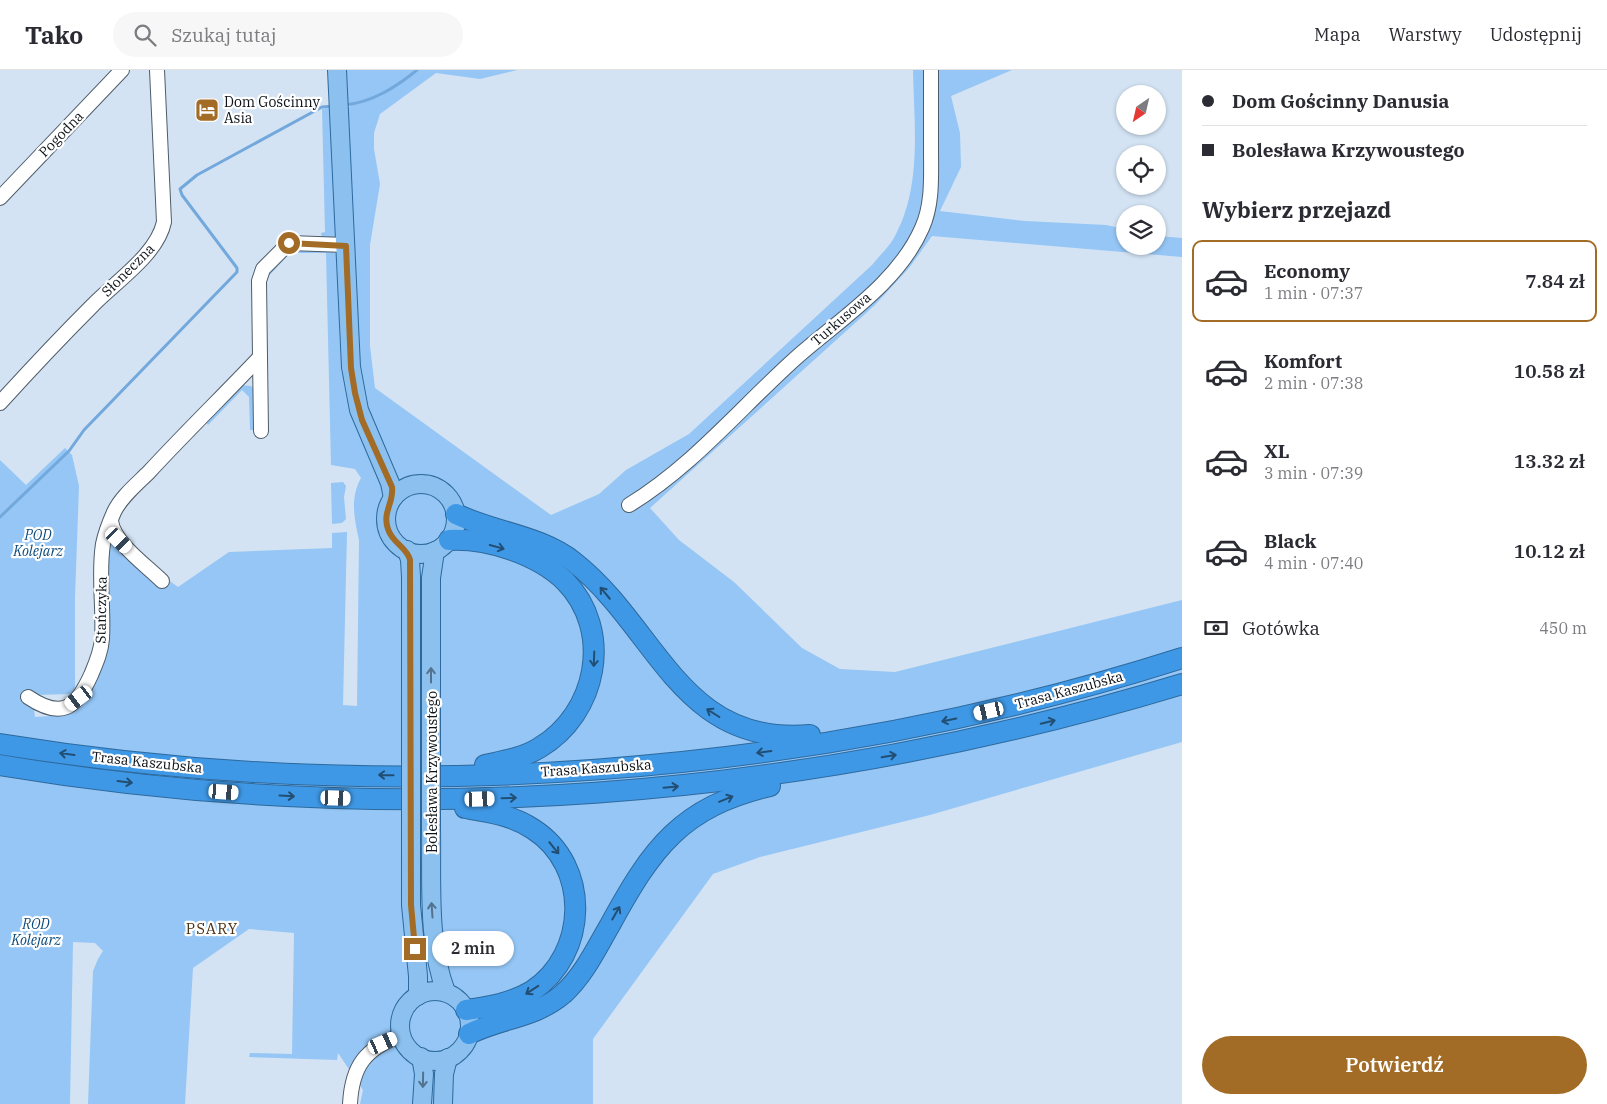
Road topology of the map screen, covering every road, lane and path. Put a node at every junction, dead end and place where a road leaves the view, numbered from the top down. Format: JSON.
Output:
{"nodes":[{"id":1,"x":122,"y":70,"type":"edge"},
{"id":2,"x":157,"y":70,"type":"edge"},
{"id":3,"x":338,"y":70,"type":"edge"},
{"id":4,"x":931,"y":70,"type":"edge"},
{"id":5,"x":0,"y":198,"type":"edge"},
{"id":6,"x":346,"y":246,"type":"junction"},
{"id":7,"x":260,"y":357,"type":"junction"},
{"id":8,"x":0,"y":403,"type":"edge"},
{"id":9,"x":261,"y":431,"type":"dead end"},
{"id":10,"x":371,"y":438,"type":"junction"},
{"id":11,"x":414,"y":485,"type":"junction"},
{"id":12,"x":393,"y":498,"type":"junction"},
{"id":13,"x":630,"y":505,"type":"dead end"},
{"id":14,"x":456,"y":514,"type":"junction"},
{"id":15,"x":111,"y":521,"type":"junction"},
{"id":16,"x":442,"y":545,"type":"junction"},
{"id":17,"x":407,"y":550,"type":"junction"},
{"id":18,"x":162,"y":581,"type":"dead end"},
{"id":19,"x":1182,"y":658,"type":"edge"},
{"id":20,"x":1182,"y":684,"type":"edge"},
{"id":21,"x":28,"y":697,"type":"dead end"},
{"id":22,"x":882,"y":733,"type":"junction"},
{"id":23,"x":0,"y":744,"type":"edge"},
{"id":24,"x":0,"y":764,"type":"edge"},
{"id":25,"x":841,"y":765,"type":"junction"},
{"id":26,"x":435,"y":775,"type":"junction"},
{"id":27,"x":408,"y":799,"type":"junction"},
{"id":28,"x":446,"y":992,"type":"junction"},
{"id":29,"x":418,"y":996,"type":"junction"},
{"id":30,"x":466,"y":1010,"type":"junction"},
{"id":31,"x":469,"y":1034,"type":"junction"},
{"id":32,"x":402,"y":1035,"type":"junction"},
{"id":33,"x":421,"y":1057,"type":"junction"},
{"id":34,"x":448,"y":1058,"type":"junction"},
{"id":35,"x":350,"y":1104,"type":"edge"},
{"id":36,"x":422,"y":1104,"type":"edge"},
{"id":37,"x":443,"y":1104,"type":"edge"}],
"edges":[{"from":1,"to":5,"type":"street","name":"Pogodna"},
{"from":2,"to":8,"type":"street","name":"Słoneczna"},
{"from":3,"to":6,"type":"main road"},
{"from":4,"to":13,"type":"street","name":"Turkusowa"},
{"from":6,"to":7,"type":"street"},
{"from":6,"to":10,"type":"main road"},
{"from":7,"to":9,"type":"street"},
{"from":7,"to":15,"type":"street","name":"Stańczyka"},
{"from":10,"to":11,"type":"main road"},
{"from":10,"to":12,"type":"main road"},
{"from":11,"to":12,"type":"main road"},
{"from":11,"to":14,"type":"main road"},
{"from":12,"to":17,"type":"main road"},
{"from":14,"to":16,"type":"main road"},
{"from":22,"to":14,"type":"highway","one_way":true},
{"from":15,"to":18,"type":"street"},
{"from":15,"to":21,"type":"street","name":"Stańczyka"},
{"from":16,"to":17,"type":"main road"},
{"from":16,"to":26,"type":"highway","one_way":true},
{"from":28,"to":16,"type":"main road","name":"Bolesława Krzywoustego","one_way":true,"bridge":true},
{"from":17,"to":29,"type":"main road","name":"Bolesława Krzywoustego","bridge":true},
{"from":19,"to":22,"type":"highway","name":"Trasa Kaszubska","one_way":true},
{"from":25,"to":20,"type":"highway","name":"Trasa Kaszubska","one_way":true},
{"from":22,"to":26,"type":"highway","name":"Trasa Kaszubska","one_way":true},
{"from":26,"to":23,"type":"highway","name":"Trasa Kaszubska","one_way":true},
{"from":24,"to":27,"type":"highway","name":"Trasa Kaszubska","one_way":true},
{"from":27,"to":25,"type":"highway","name":"Trasa Kaszubska","one_way":true},
{"from":31,"to":25,"type":"highway","one_way":true},
{"from":27,"to":30,"type":"highway","one_way":true},
{"from":28,"to":29,"type":"main road"},
{"from":28,"to":30,"type":"main road"},
{"from":29,"to":32,"type":"main road"},
{"from":30,"to":31,"type":"main road"},
{"from":31,"to":34,"type":"main road"},
{"from":32,"to":33,"type":"main road"},
{"from":32,"to":35,"type":"street"},
{"from":33,"to":34,"type":"main road"},
{"from":33,"to":36,"type":"main road","one_way":true},
{"from":34,"to":37,"type":"main road"}]}
